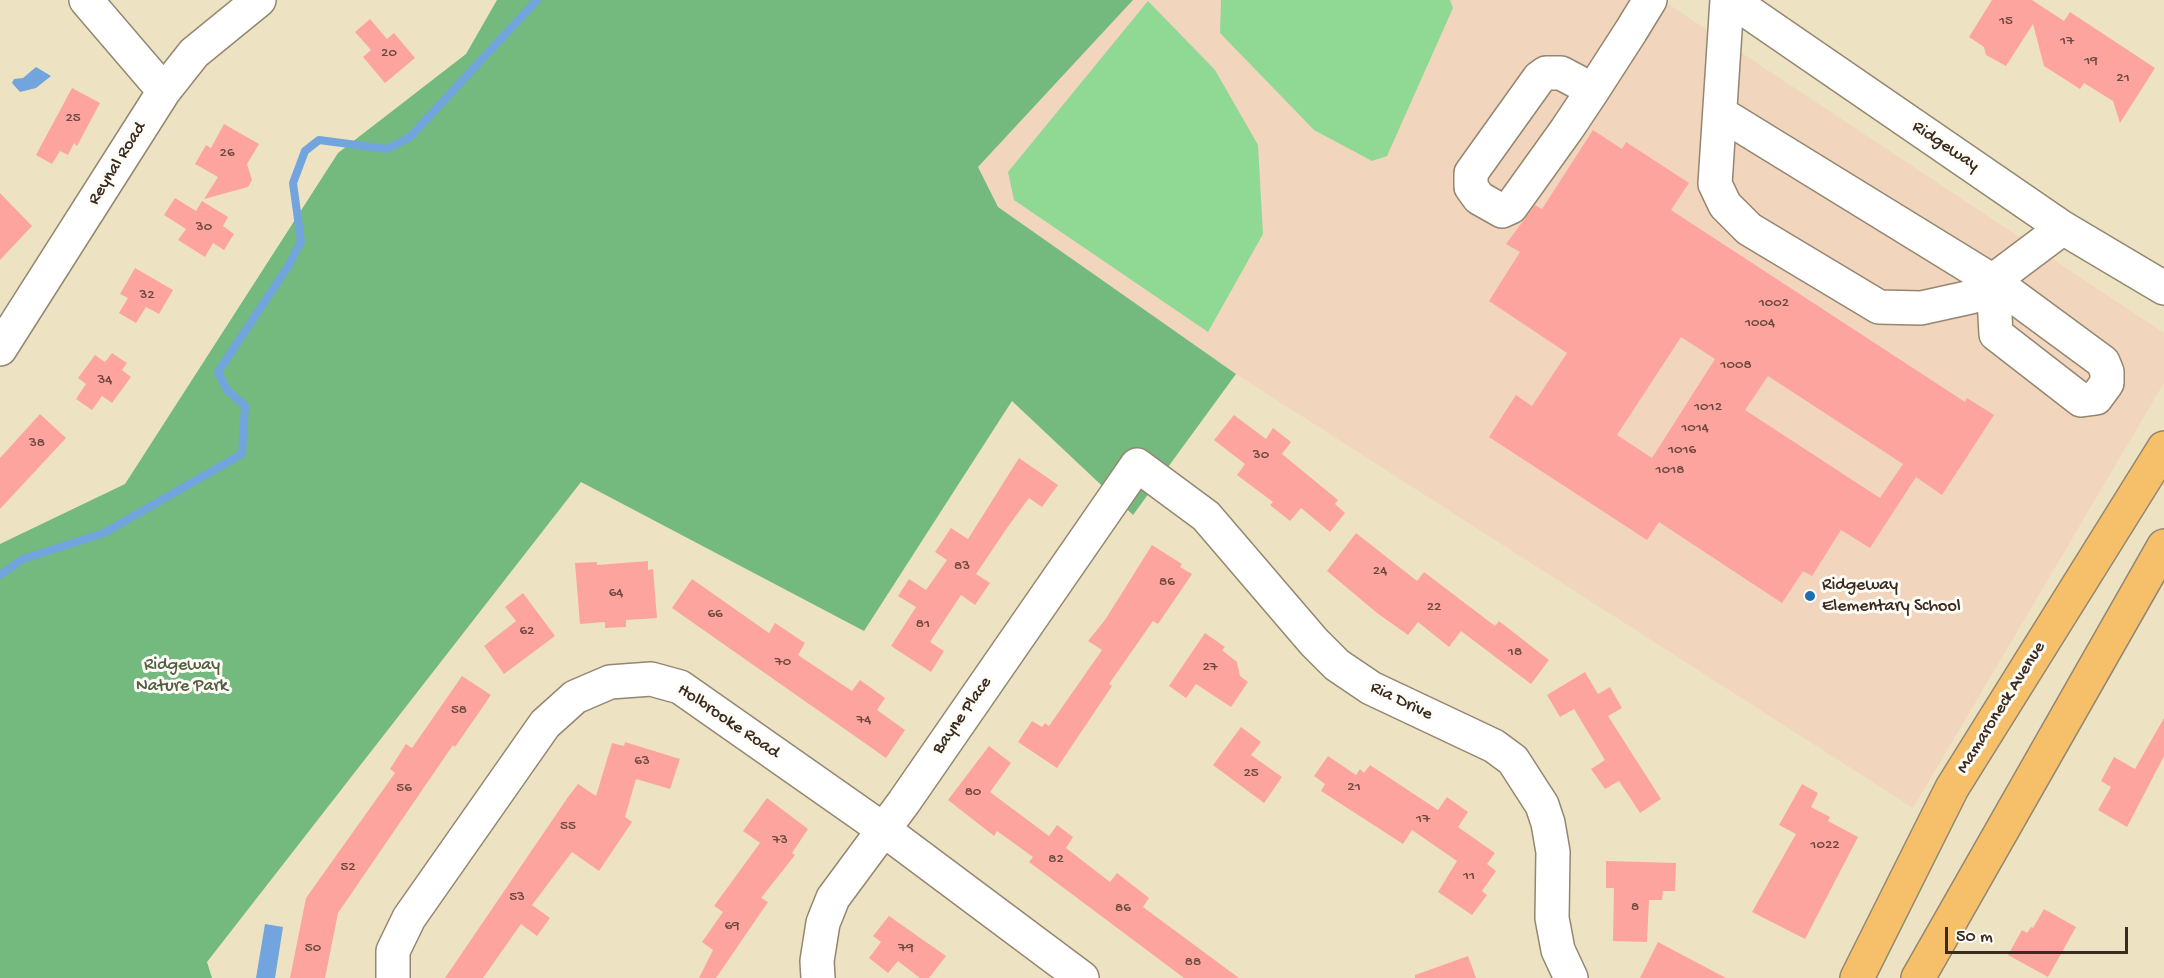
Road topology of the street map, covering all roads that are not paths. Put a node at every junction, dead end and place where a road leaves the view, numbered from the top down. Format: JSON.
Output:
{"nodes":[{"id":1,"x":86,"y":0,"type":"edge"},
{"id":2,"x":259,"y":0,"type":"edge"},
{"id":3,"x":1650,"y":0,"type":"edge"},
{"id":4,"x":1729,"y":0,"type":"edge"},
{"id":5,"x":1593,"y":90,"type":"dead end"},
{"id":6,"x":164,"y":92,"type":"junction"},
{"id":7,"x":1720,"y":113,"type":"junction"},
{"id":8,"x":2062,"y":228,"type":"junction"},
{"id":9,"x":1993,"y":281,"type":"junction"},
{"id":10,"x":2164,"y":288,"type":"edge"},
{"id":11,"x":5,"y":327,"type":"edge"},
{"id":12,"x":2164,"y":448,"type":"edge"},
{"id":13,"x":1137,"y":465,"type":"joint"},
{"id":14,"x":2164,"y":546,"type":"edge"},
{"id":15,"x":884,"y":830,"type":"junction"},
{"id":16,"x":393,"y":978,"type":"edge"},
{"id":17,"x":818,"y":978,"type":"edge"},
{"id":18,"x":1082,"y":978,"type":"edge"},
{"id":19,"x":1570,"y":978,"type":"edge"},
{"id":20,"x":1857,"y":978,"type":"edge"},
{"id":21,"x":1918,"y":978,"type":"edge"}],
"edges":[{"from":1,"to":6,"type":"street"},
{"from":2,"to":6,"type":"street","name":"Reynal Road"},
{"from":3,"to":5,"type":"street"},
{"from":4,"to":7,"type":"street"},
{"from":4,"to":8,"type":"street","name":"Ridgeway"},
{"from":6,"to":11,"type":"street","name":"Reynal Road"},
{"from":7,"to":9,"type":"street"},
{"from":7,"to":9,"type":"street"},
{"from":8,"to":9,"type":"street"},
{"from":8,"to":10,"type":"street","name":"Ridgeway"},
{"from":12,"to":20,"type":"main road","name":"Mamaroneck Avenue"},
{"from":13,"to":15,"type":"street","name":"Bayne Place"},
{"from":13,"to":19,"type":"street","name":"Ria Drive"},
{"from":14,"to":21,"type":"main road"},
{"from":15,"to":16,"type":"street","name":"Holbrooke Road"},
{"from":15,"to":17,"type":"street","name":"Bayne Place"},
{"from":15,"to":18,"type":"street","name":"Holbrooke Road"}]}
